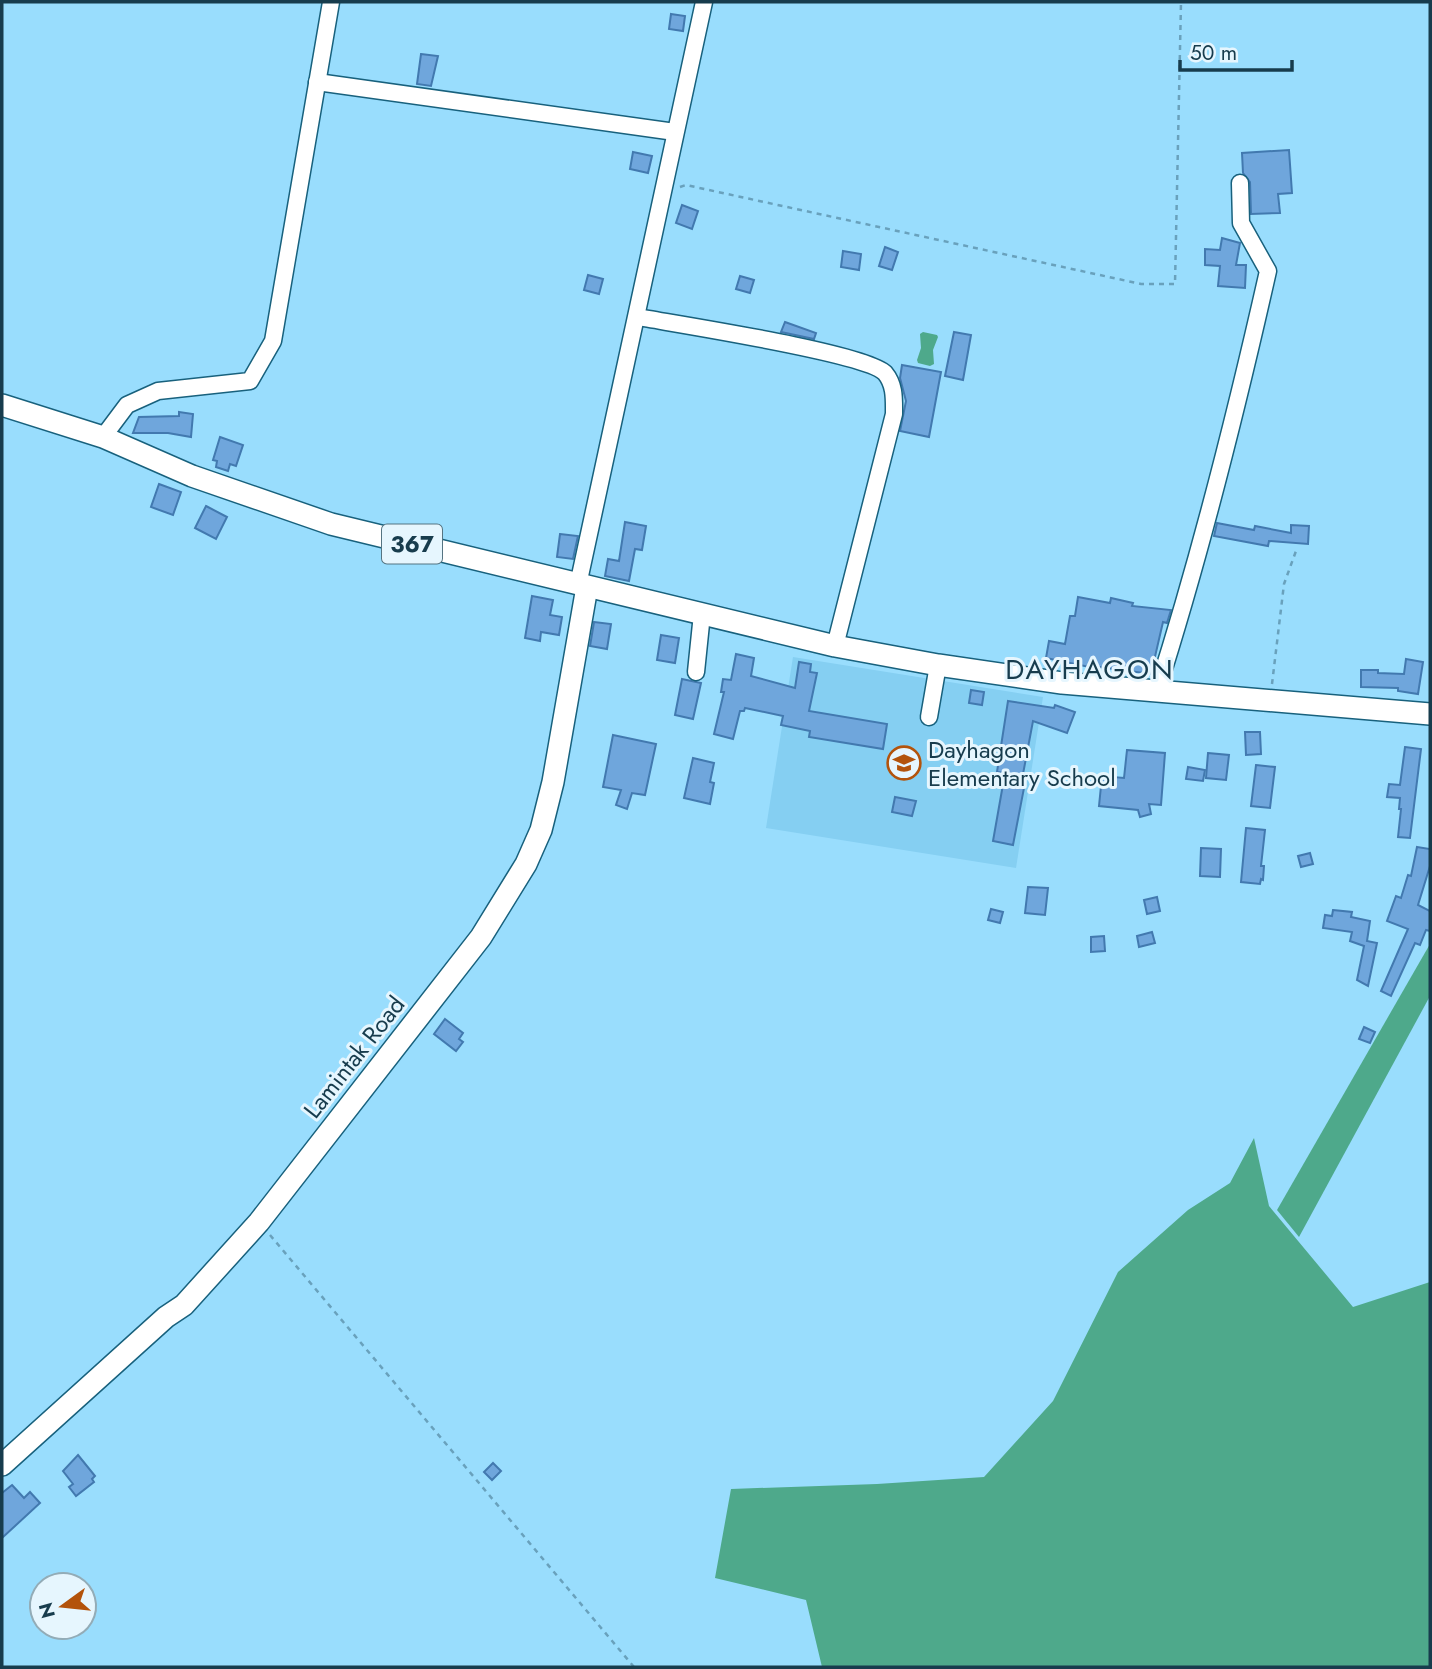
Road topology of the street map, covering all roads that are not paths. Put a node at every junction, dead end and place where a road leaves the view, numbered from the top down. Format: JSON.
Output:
{"nodes":[{"id":1,"x":331,"y":2,"type":"edge"},
{"id":2,"x":704,"y":2,"type":"edge"},
{"id":3,"x":317,"y":82,"type":"junction"},
{"id":4,"x":675,"y":132,"type":"junction"},
{"id":5,"x":1240,"y":183,"type":"dead end"},
{"id":6,"x":638,"y":317,"type":"junction"},
{"id":7,"x":2,"y":405,"type":"edge"},
{"id":8,"x":103,"y":437,"type":"junction"},
{"id":9,"x":583,"y":586,"type":"junction"},
{"id":10,"x":702,"y":614,"type":"junction"},
{"id":11,"x":835,"y":646,"type":"junction"},
{"id":12,"x":939,"y":665,"type":"junction"},
{"id":13,"x":695,"y":672,"type":"dead end"},
{"id":14,"x":1157,"y":691,"type":"junction"},
{"id":15,"x":1430,"y":714,"type":"edge"},
{"id":16,"x":929,"y":717,"type":"dead end"},
{"id":17,"x":2,"y":1465,"type":"edge"}],
"edges":[{"from":1,"to":3,"type":"street"},
{"from":2,"to":4,"type":"street"},
{"from":3,"to":4,"type":"street"},
{"from":3,"to":8,"type":"street"},
{"from":4,"to":6,"type":"street"},
{"from":5,"to":14,"type":"street"},
{"from":6,"to":9,"type":"street"},
{"from":6,"to":11,"type":"street"},
{"from":7,"to":8,"type":"main road","number":"367"},
{"from":8,"to":9,"type":"main road","number":"367"},
{"from":9,"to":10,"type":"main road","number":"367"},
{"from":9,"to":17,"type":"main road","name":"Lamintak Road"},
{"from":10,"to":11,"type":"main road","number":"367"},
{"from":10,"to":13,"type":"street"},
{"from":11,"to":12,"type":"main road","number":"367"},
{"from":12,"to":14,"type":"main road","number":"367"},
{"from":12,"to":16,"type":"street"},
{"from":14,"to":15,"type":"main road","number":"367"}]}
